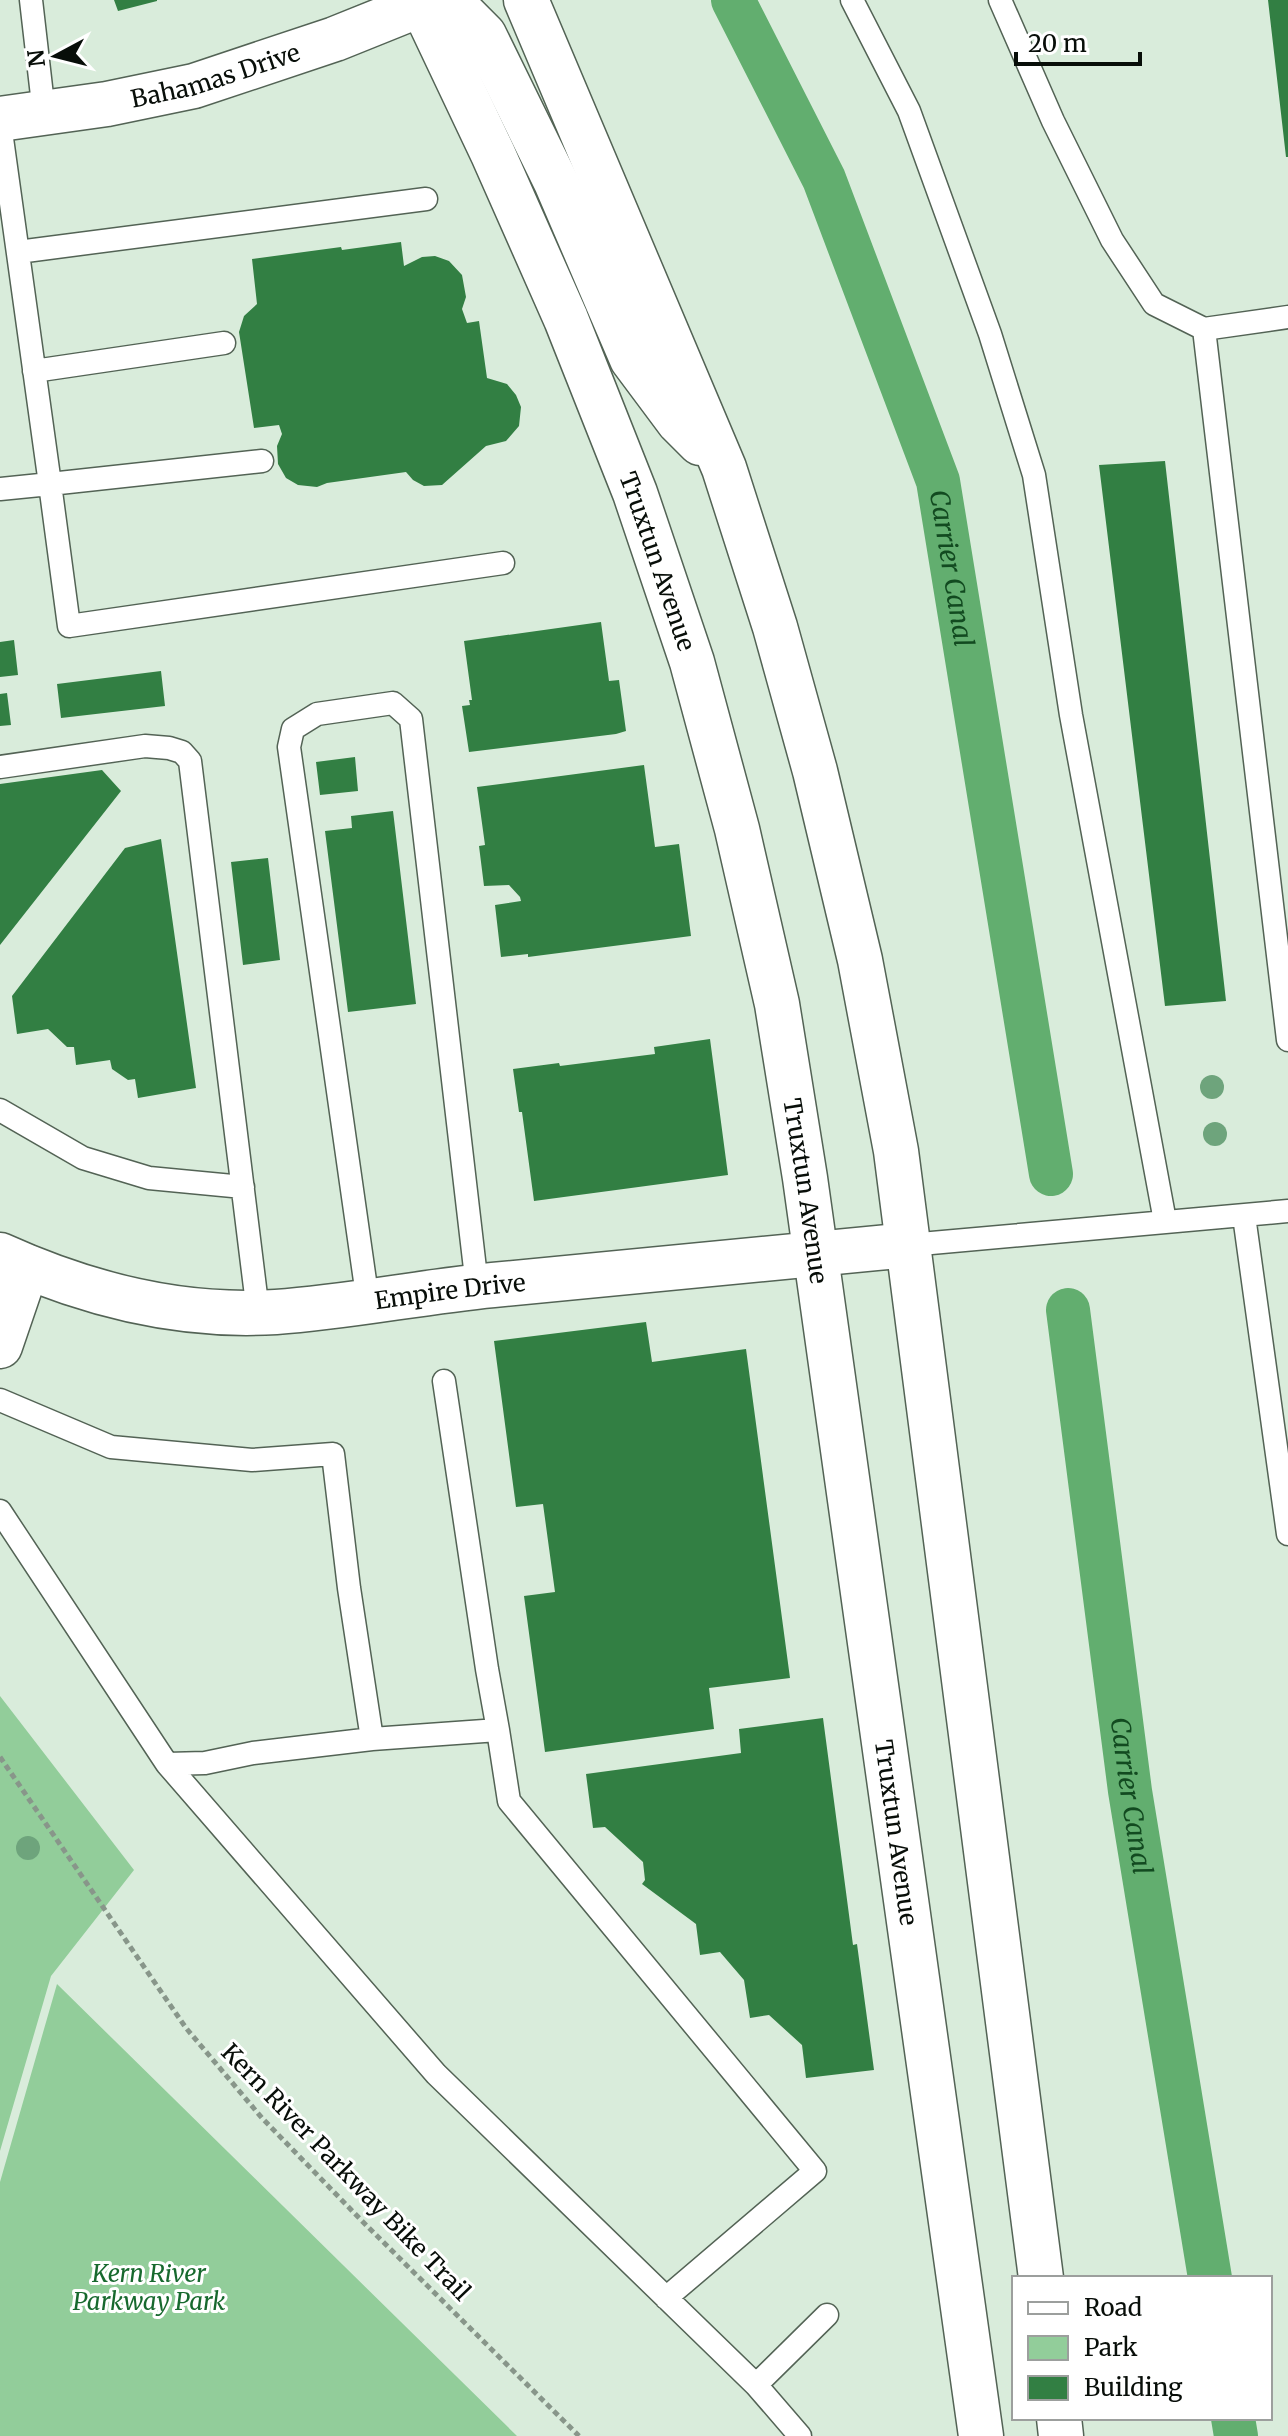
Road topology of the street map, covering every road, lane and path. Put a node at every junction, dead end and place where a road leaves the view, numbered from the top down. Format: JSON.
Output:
{"nodes":[{"id":1,"x":31,"y":0,"type":"edge"},
{"id":2,"x":526,"y":0,"type":"edge"},
{"id":3,"x":852,"y":0,"type":"edge"},
{"id":4,"x":1000,"y":0,"type":"edge"},
{"id":5,"x":421,"y":2,"type":"edge"},
{"id":6,"x":44,"y":113,"type":"junction"},
{"id":7,"x":0,"y":122,"type":"edge"},
{"id":8,"x":426,"y":199,"type":"dead end"},
{"id":9,"x":18,"y":252,"type":"junction"},
{"id":10,"x":1288,"y":317,"type":"edge"},
{"id":11,"x":1204,"y":329,"type":"junction"},
{"id":12,"x":224,"y":343,"type":"dead end"},
{"id":13,"x":34,"y":371,"type":"junction"},
{"id":14,"x":262,"y":461,"type":"dead end"},
{"id":15,"x":724,"y":468,"type":"junction"},
{"id":16,"x":50,"y":484,"type":"junction"},
{"id":17,"x":0,"y":489,"type":"edge"},
{"id":18,"x":503,"y":563,"type":"dead end"},
{"id":19,"x":0,"y":767,"type":"edge"},
{"id":20,"x":1288,"y":1040,"type":"edge"},
{"id":21,"x":0,"y":1110,"type":"edge"},
{"id":22,"x":243,"y":1187,"type":"junction"},
{"id":23,"x":1288,"y":1211,"type":"edge"},
{"id":24,"x":1244,"y":1216,"type":"junction"},
{"id":25,"x":1165,"y":1221,"type":"junction"},
{"id":26,"x":909,"y":1245,"type":"junction"},
{"id":27,"x":814,"y":1254,"type":"junction"},
{"id":28,"x":13,"y":1261,"type":"edge"},
{"id":29,"x":477,"y":1286,"type":"junction"},
{"id":30,"x":368,"y":1302,"type":"junction"},
{"id":31,"x":258,"y":1312,"type":"junction"},
{"id":32,"x":0,"y":1346,"type":"edge"},
{"id":33,"x":444,"y":1381,"type":"dead end"},
{"id":34,"x":0,"y":1400,"type":"edge"},
{"id":35,"x":0,"y":1511,"type":"edge"},
{"id":36,"x":1288,"y":1534,"type":"edge"},
{"id":37,"x":498,"y":1730,"type":"junction"},
{"id":38,"x":372,"y":1739,"type":"junction"},
{"id":39,"x":0,"y":1757,"type":"edge"},
{"id":40,"x":167,"y":1764,"type":"junction"},
{"id":41,"x":1041,"y":2276,"type":"edge"},
{"id":42,"x":666,"y":2298,"type":"junction"},
{"id":43,"x":827,"y":2315,"type":"dead end"},
{"id":44,"x":756,"y":2385,"type":"junction"},
{"id":45,"x":579,"y":2436,"type":"edge"},
{"id":46,"x":800,"y":2436,"type":"edge"},
{"id":47,"x":981,"y":2436,"type":"edge"}],
"edges":[{"from":1,"to":6,"type":"lane"},
{"from":2,"to":15,"type":"main road"},
{"from":3,"to":25,"type":"lane"},
{"from":4,"to":11,"type":"lane"},
{"from":5,"to":6,"type":"main road","name":"Bahamas Drive"},
{"from":5,"to":15,"type":"main road"},
{"from":5,"to":27,"type":"main road","name":"Truxtun Avenue"},
{"from":6,"to":7,"type":"main road","name":"Bahamas Drive"},
{"from":7,"to":9,"type":"lane"},
{"from":8,"to":9,"type":"lane"},
{"from":9,"to":13,"type":"lane"},
{"from":10,"to":11,"type":"lane"},
{"from":11,"to":20,"type":"lane"},
{"from":12,"to":13,"type":"lane"},
{"from":13,"to":16,"type":"lane"},
{"from":14,"to":16,"type":"lane"},
{"from":15,"to":26,"type":"main road"},
{"from":16,"to":17,"type":"lane"},
{"from":16,"to":18,"type":"lane"},
{"from":19,"to":22,"type":"lane"},
{"from":21,"to":22,"type":"lane"},
{"from":22,"to":31,"type":"lane"},
{"from":23,"to":24,"type":"lane"},
{"from":24,"to":25,"type":"lane"},
{"from":24,"to":36,"type":"lane"},
{"from":25,"to":26,"type":"lane"},
{"from":26,"to":27,"type":"main road","name":"Empire Drive"},
{"from":26,"to":41,"type":"main road"},
{"from":27,"to":29,"type":"main road","name":"Empire Drive"},
{"from":27,"to":47,"type":"main road","name":"Truxtun Avenue"},
{"from":28,"to":31,"type":"main road","name":"Empire Drive"},
{"from":28,"to":32,"type":"main road"},
{"from":29,"to":30,"type":"main road","name":"Empire Drive"},
{"from":29,"to":30,"type":"lane"},
{"from":30,"to":31,"type":"main road","name":"Empire Drive"},
{"from":33,"to":37,"type":"lane"},
{"from":34,"to":38,"type":"lane"},
{"from":35,"to":40,"type":"lane"},
{"from":37,"to":38,"type":"lane"},
{"from":37,"to":42,"type":"lane"},
{"from":38,"to":40,"type":"lane"},
{"from":39,"to":45,"type":"path","name":"Kern River Parkway Bike Trail"},
{"from":40,"to":42,"type":"lane"},
{"from":42,"to":44,"type":"lane"},
{"from":43,"to":44,"type":"lane"},
{"from":44,"to":46,"type":"lane"}]}
